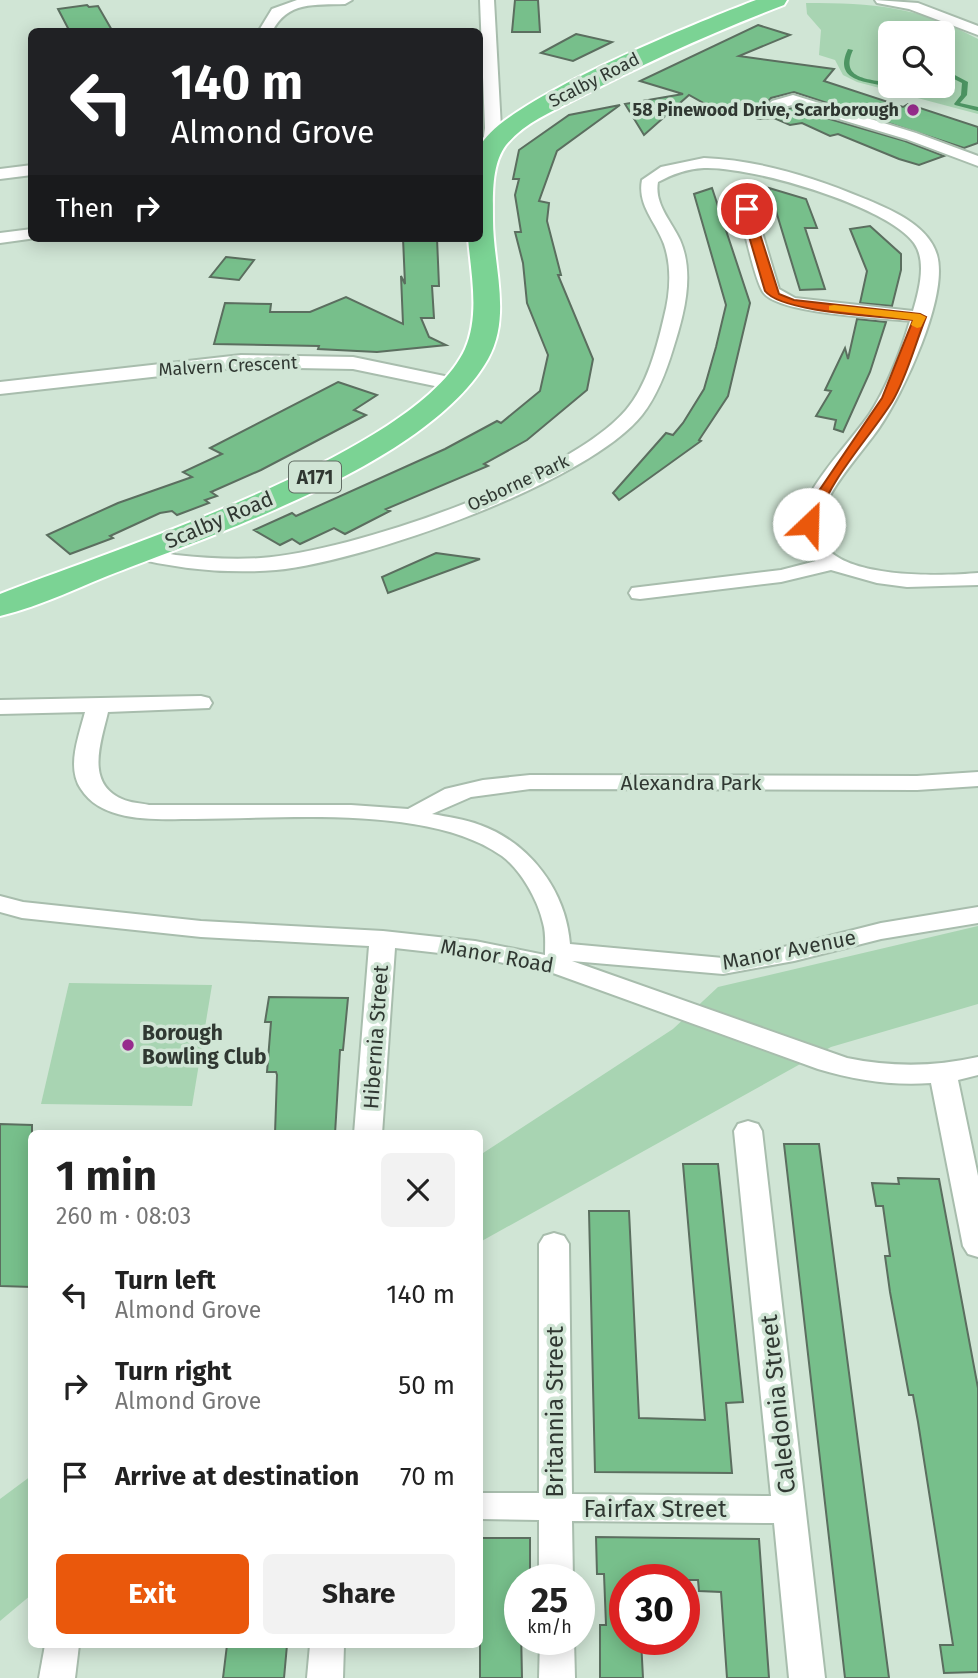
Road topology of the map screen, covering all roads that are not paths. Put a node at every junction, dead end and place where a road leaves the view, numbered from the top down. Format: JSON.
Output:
{"nodes":[{"id":1,"x":345,"y":0,"type":"edge"},
{"id":2,"x":487,"y":0,"type":"edge"},
{"id":3,"x":776,"y":0,"type":"edge"},
{"id":4,"x":882,"y":0,"type":"edge"},
{"id":5,"x":900,"y":1,"type":"edge"},
{"id":6,"x":267,"y":28,"type":"edge"},
{"id":7,"x":978,"y":31,"type":"edge"},
{"id":8,"x":777,"y":104,"type":"dead end"},
{"id":9,"x":490,"y":152,"type":"junction"},
{"id":10,"x":978,"y":161,"type":"edge"},
{"id":11,"x":28,"y":170,"type":"edge"},
{"id":12,"x":483,"y":173,"type":"edge"},
{"id":13,"x":0,"y":174,"type":"edge"},
{"id":14,"x":747,"y":209,"type":"dead end"},
{"id":15,"x":28,"y":234,"type":"edge"},
{"id":16,"x":0,"y":238,"type":"edge"},
{"id":17,"x":482,"y":242,"type":"edge"},
{"id":18,"x":920,"y":317,"type":"junction"},
{"id":19,"x":454,"y":384,"type":"junction"},
{"id":20,"x":0,"y":388,"type":"edge"},
{"id":21,"x":136,"y":553,"type":"junction"},
{"id":22,"x":834,"y":563,"type":"junction"},
{"id":23,"x":978,"y":579,"type":"edge"},
{"id":24,"x":640,"y":593,"type":"dead end"},
{"id":25,"x":0,"y":606,"type":"edge"},
{"id":26,"x":201,"y":703,"type":"dead end"},
{"id":27,"x":98,"y":705,"type":"junction"},
{"id":28,"x":0,"y":707,"type":"edge"},
{"id":29,"x":978,"y":779,"type":"edge"},
{"id":30,"x":413,"y":817,"type":"junction"},
{"id":31,"x":0,"y":904,"type":"edge"},
{"id":32,"x":978,"y":915,"type":"edge"},
{"id":33,"x":383,"y":939,"type":"junction"},
{"id":34,"x":558,"y":959,"type":"junction"},
{"id":35,"x":978,"y":1066,"type":"edge"},
{"id":36,"x":943,"y":1075,"type":"junction"},
{"id":37,"x":368,"y":1130,"type":"edge"},
{"id":38,"x":748,"y":1131,"type":"dead end"},
{"id":39,"x":554,"y":1244,"type":"dead end"},
{"id":40,"x":978,"y":1246,"type":"edge"},
{"id":41,"x":483,"y":1506,"type":"edge"},
{"id":42,"x":556,"y":1508,"type":"junction"},
{"id":43,"x":789,"y":1510,"type":"junction"},
{"id":44,"x":556,"y":1564,"type":"edge"},
{"id":45,"x":62,"y":1648,"type":"edge"},
{"id":46,"x":327,"y":1648,"type":"edge"},
{"id":47,"x":557,"y":1655,"type":"edge"},
{"id":48,"x":57,"y":1678,"type":"edge"},
{"id":49,"x":325,"y":1678,"type":"edge"},
{"id":50,"x":557,"y":1678,"type":"edge"},
{"id":51,"x":807,"y":1678,"type":"edge"}],
"edges":[{"from":1,"to":6,"type":"street"},
{"from":2,"to":9,"type":"street"},
{"from":3,"to":9,"type":"highway","name":"Scalby Road","number":"A171"},
{"from":4,"to":5,"type":"street"},
{"from":5,"to":7,"type":"street"},
{"from":8,"to":10,"type":"street"},
{"from":9,"to":12,"type":"highway","name":"Scalby Road","number":"A171"},
{"from":11,"to":13,"type":"street"},
{"from":14,"to":18,"type":"street"},
{"from":15,"to":16,"type":"street"},
{"from":17,"to":19,"type":"highway","name":"Scalby Road","number":"A171"},
{"from":18,"to":21,"type":"street","name":"Osborne Park"},
{"from":18,"to":22,"type":"street"},
{"from":19,"to":20,"type":"street","name":"Malvern Crescent"},
{"from":19,"to":21,"type":"highway","name":"Scalby Road","number":"A171"},
{"from":21,"to":25,"type":"highway","name":"Scalby Road","number":"A171"},
{"from":22,"to":23,"type":"street"},
{"from":22,"to":24,"type":"street"},
{"from":26,"to":27,"type":"street"},
{"from":27,"to":28,"type":"street"},
{"from":27,"to":30,"type":"street"},
{"from":29,"to":30,"type":"street","name":"Alexandra Park"},
{"from":30,"to":34,"type":"street"},
{"from":31,"to":33,"type":"street","name":"Manor Road"},
{"from":32,"to":34,"type":"street","name":"Manor Avenue"},
{"from":33,"to":34,"type":"street","name":"Manor Road"},
{"from":33,"to":37,"type":"street","name":"Hibernia Street"},
{"from":34,"to":36,"type":"street","name":"Manor Road"},
{"from":35,"to":36,"type":"street","name":"Manor Road"},
{"from":36,"to":40,"type":"street"},
{"from":38,"to":43,"type":"street","name":"Caledonia Street"},
{"from":39,"to":42,"type":"street","name":"Britannia Street"},
{"from":41,"to":42,"type":"street","name":"Fairfax Street"},
{"from":42,"to":43,"type":"street","name":"Fairfax Street"},
{"from":42,"to":44,"type":"street","name":"Britannia Street"},
{"from":43,"to":51,"type":"street","name":"Caledonia Street"},
{"from":45,"to":48,"type":"street"},
{"from":46,"to":49,"type":"street"},
{"from":47,"to":50,"type":"street"}]}
